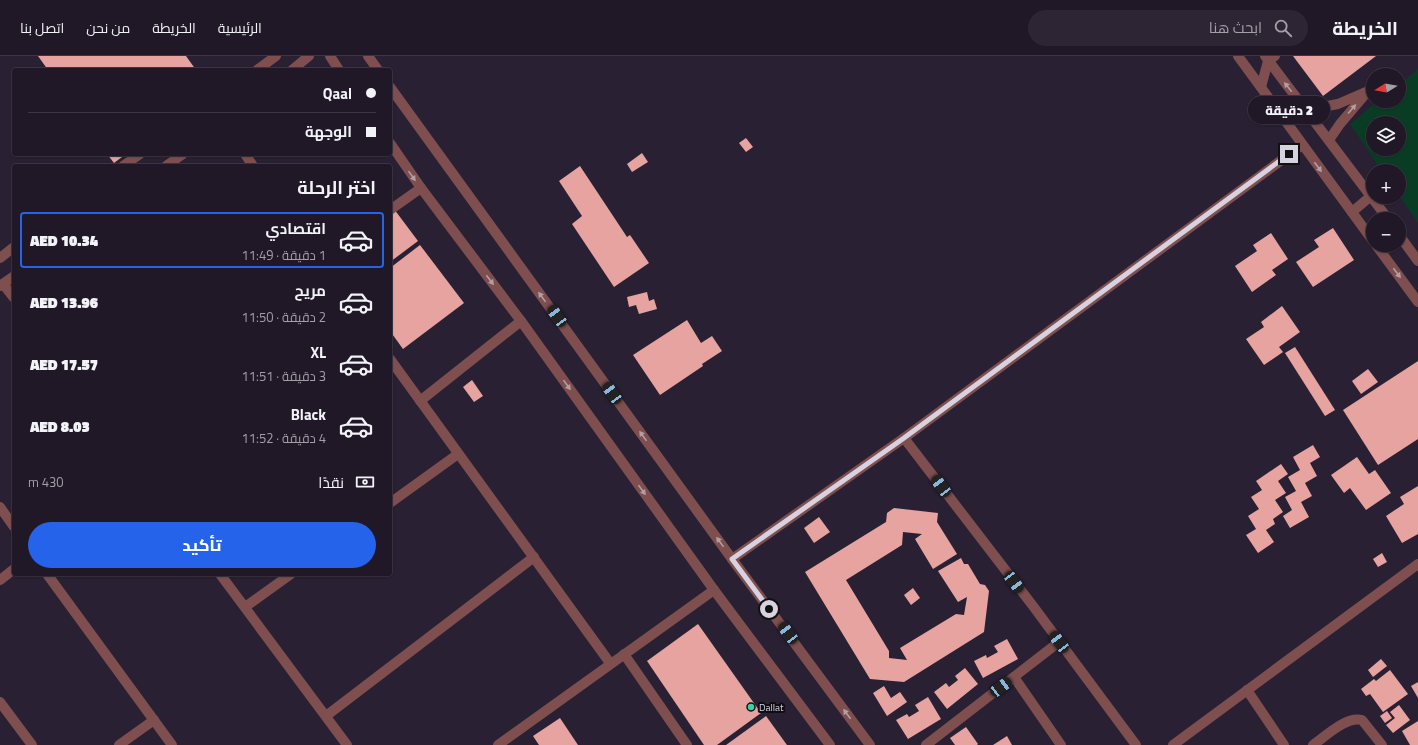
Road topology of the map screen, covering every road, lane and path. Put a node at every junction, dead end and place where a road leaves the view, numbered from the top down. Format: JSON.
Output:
{"nodes":[{"id":1,"x":276,"y":56,"type":"edge"},
{"id":2,"x":309,"y":56,"type":"edge"},
{"id":3,"x":330,"y":56,"type":"edge"},
{"id":4,"x":368,"y":56,"type":"edge"},
{"id":5,"x":1238,"y":56,"type":"edge"},
{"id":6,"x":1269,"y":58,"type":"edge"},
{"id":7,"x":260,"y":68,"type":"edge"},
{"id":8,"x":294,"y":68,"type":"edge"},
{"id":9,"x":339,"y":68,"type":"edge"},
{"id":10,"x":377,"y":68,"type":"edge"},
{"id":11,"x":1261,"y":87,"type":"junction"},
{"id":12,"x":392,"y":90,"type":"edge"},
{"id":13,"x":1306,"y":110,"type":"junction"},
{"id":14,"x":1329,"y":140,"type":"junction"},
{"id":15,"x":1302,"y":145,"type":"junction"},
{"id":16,"x":392,"y":146,"type":"edge"},
{"id":17,"x":137,"y":156,"type":"edge"},
{"id":18,"x":180,"y":156,"type":"edge"},
{"id":19,"x":126,"y":164,"type":"edge"},
{"id":20,"x":169,"y":164,"type":"edge"},
{"id":21,"x":421,"y":188,"type":"junction"},
{"id":22,"x":1366,"y":189,"type":"edge"},
{"id":23,"x":1366,"y":200,"type":"edge"},
{"id":24,"x":392,"y":209,"type":"edge"},
{"id":25,"x":1352,"y":212,"type":"junction"},
{"id":26,"x":1366,"y":231,"type":"edge"},
{"id":27,"x":1406,"y":245,"type":"edge"},
{"id":28,"x":12,"y":249,"type":"edge"},
{"id":29,"x":1381,"y":252,"type":"edge"},
{"id":30,"x":0,"y":258,"type":"edge"},
{"id":31,"x":1418,"y":261,"type":"edge"},
{"id":32,"x":12,"y":278,"type":"edge"},
{"id":33,"x":2,"y":285,"type":"edge"},
{"id":34,"x":12,"y":296,"type":"edge"},
{"id":35,"x":1418,"y":302,"type":"edge"},
{"id":36,"x":521,"y":321,"type":"junction"},
{"id":37,"x":392,"y":362,"type":"edge"},
{"id":38,"x":420,"y":401,"type":"junction"},
{"id":39,"x":904,"y":438,"type":"junction"},
{"id":40,"x":458,"y":454,"type":"junction"},
{"id":41,"x":392,"y":502,"type":"edge"},
{"id":42,"x":0,"y":507,"type":"edge"},
{"id":43,"x":12,"y":524,"type":"edge"},
{"id":44,"x":534,"y":557,"type":"junction"},
{"id":45,"x":732,"y":559,"type":"junction"},
{"id":46,"x":1418,"y":564,"type":"edge"},
{"id":47,"x":12,"y":571,"type":"edge"},
{"id":48,"x":48,"y":576,"type":"edge"},
{"id":49,"x":222,"y":576,"type":"edge"},
{"id":50,"x":288,"y":576,"type":"edge"},
{"id":51,"x":0,"y":580,"type":"edge"},
{"id":52,"x":714,"y":590,"type":"junction"},
{"id":53,"x":245,"y":607,"type":"junction"},
{"id":54,"x":1059,"y":642,"type":"junction"},
{"id":55,"x":624,"y":654,"type":"junction"},
{"id":56,"x":610,"y":663,"type":"junction"},
{"id":57,"x":1014,"y":677,"type":"junction"},
{"id":58,"x":1247,"y":690,"type":"junction"},
{"id":59,"x":0,"y":702,"type":"edge"},
{"id":60,"x":326,"y":716,"type":"junction"},
{"id":61,"x":154,"y":720,"type":"junction"},
{"id":62,"x":32,"y":745,"type":"edge"},
{"id":63,"x":119,"y":745,"type":"edge"},
{"id":64,"x":172,"y":745,"type":"edge"},
{"id":65,"x":346,"y":745,"type":"edge"},
{"id":66,"x":498,"y":745,"type":"edge"},
{"id":67,"x":687,"y":745,"type":"edge"},
{"id":68,"x":830,"y":745,"type":"edge"},
{"id":69,"x":870,"y":745,"type":"edge"},
{"id":70,"x":926,"y":745,"type":"edge"},
{"id":71,"x":1061,"y":745,"type":"edge"},
{"id":72,"x":1136,"y":745,"type":"edge"},
{"id":73,"x":1173,"y":745,"type":"edge"},
{"id":74,"x":1284,"y":745,"type":"edge"},
{"id":75,"x":1313,"y":745,"type":"edge"},
{"id":76,"x":1382,"y":745,"type":"edge"}],
"edges":[{"from":1,"to":7,"type":"street"},
{"from":2,"to":8,"type":"street"},
{"from":3,"to":9,"type":"street"},
{"from":4,"to":10,"type":"street"},
{"from":5,"to":11,"type":"street"},
{"from":6,"to":11,"type":"street"},
{"from":13,"to":6,"type":"street","one_way":true},
{"from":11,"to":15,"type":"street"},
{"from":45,"to":12,"type":"street","one_way":true},
{"from":13,"to":14,"type":"street"},
{"from":14,"to":13,"type":"street","one_way":true},
{"from":14,"to":22,"type":"street"},
{"from":15,"to":25,"type":"street","one_way":true},
{"from":15,"to":39,"type":"street"},
{"from":16,"to":21,"type":"street","one_way":true},
{"from":17,"to":19,"type":"street"},
{"from":18,"to":20,"type":"street"},
{"from":21,"to":24,"type":"street"},
{"from":21,"to":36,"type":"street","one_way":true},
{"from":23,"to":25,"type":"street"},
{"from":25,"to":26,"type":"street"},
{"from":27,"to":31,"type":"street"},
{"from":28,"to":30,"type":"street"},
{"from":29,"to":35,"type":"street","one_way":true},
{"from":32,"to":33,"type":"street"},
{"from":33,"to":34,"type":"street"},
{"from":36,"to":38,"type":"street"},
{"from":36,"to":52,"type":"street","one_way":true},
{"from":37,"to":38,"type":"street"},
{"from":38,"to":40,"type":"street"},
{"from":39,"to":45,"type":"street"},
{"from":39,"to":54,"type":"street"},
{"from":40,"to":41,"type":"street"},
{"from":40,"to":44,"type":"street"},
{"from":42,"to":43,"type":"street"},
{"from":44,"to":56,"type":"street"},
{"from":44,"to":60,"type":"street"},
{"from":69,"to":45,"type":"street","one_way":true},
{"from":46,"to":58,"type":"street"},
{"from":47,"to":51,"type":"street"},
{"from":48,"to":61,"type":"street"},
{"from":49,"to":53,"type":"street"},
{"from":50,"to":53,"type":"street"},
{"from":52,"to":55,"type":"street"},
{"from":52,"to":68,"type":"street"},
{"from":53,"to":60,"type":"street"},
{"from":54,"to":57,"type":"street"},
{"from":54,"to":72,"type":"street"},
{"from":55,"to":56,"type":"street"},
{"from":55,"to":67,"type":"street"},
{"from":56,"to":66,"type":"street"},
{"from":57,"to":70,"type":"street"},
{"from":57,"to":71,"type":"street"},
{"from":58,"to":73,"type":"street"},
{"from":58,"to":74,"type":"street"},
{"from":59,"to":62,"type":"street"},
{"from":60,"to":65,"type":"street"},
{"from":61,"to":63,"type":"street"},
{"from":61,"to":64,"type":"street"},
{"from":75,"to":76,"type":"street"}]}
